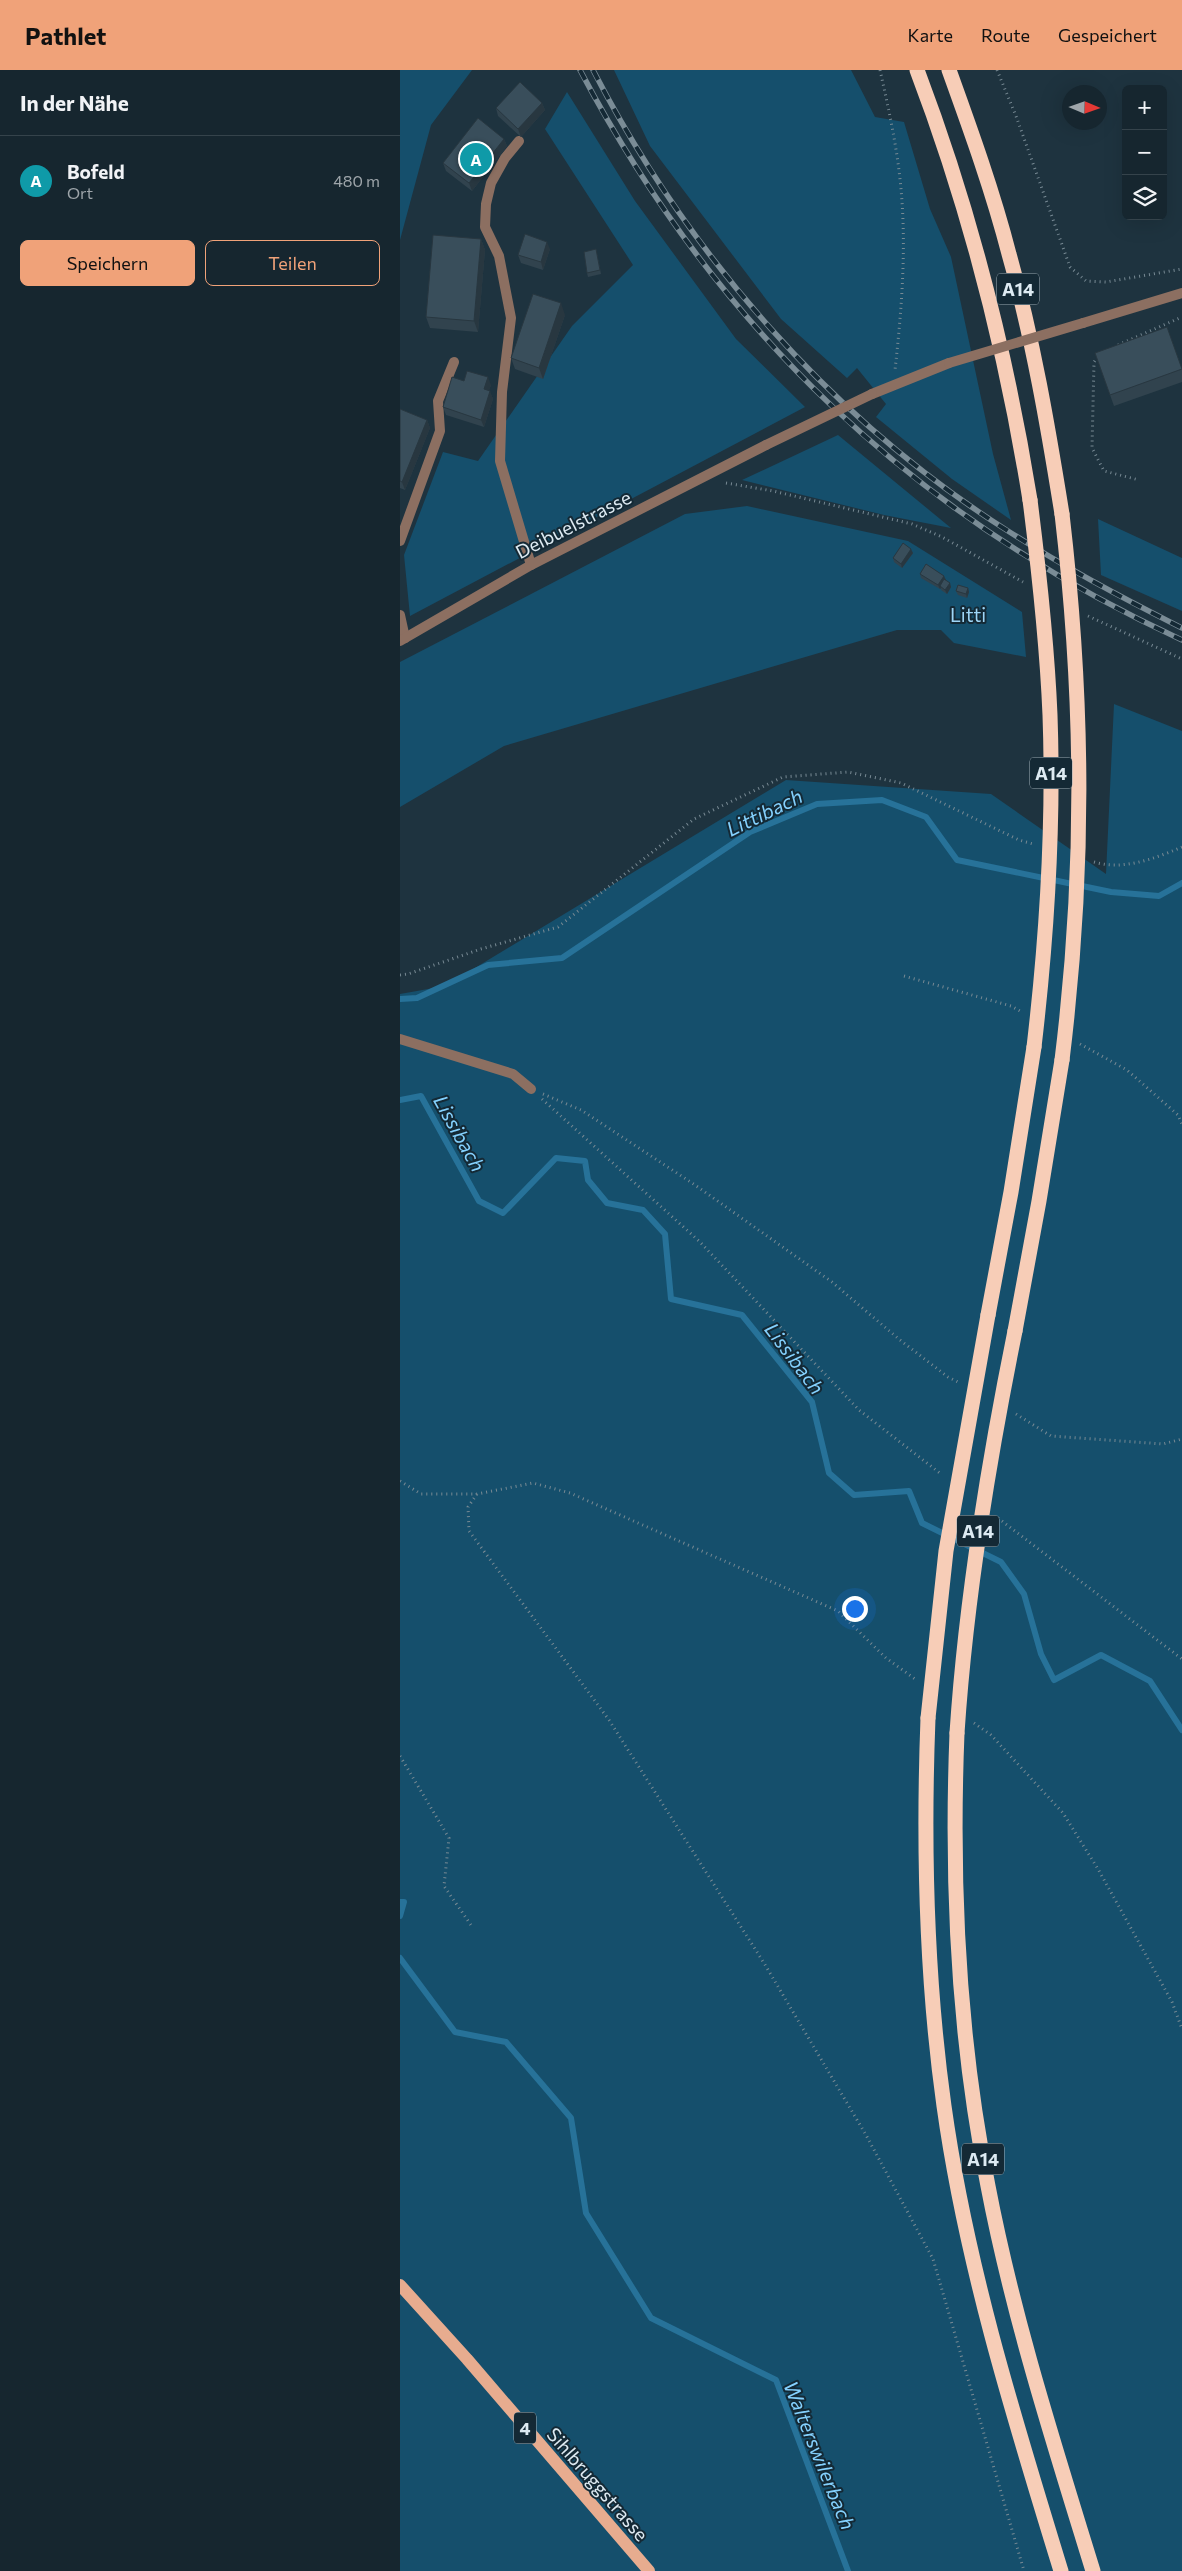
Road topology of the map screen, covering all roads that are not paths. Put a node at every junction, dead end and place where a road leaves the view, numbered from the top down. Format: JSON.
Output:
{"nodes":[{"id":1,"x":918,"y":70,"type":"edge"},
{"id":2,"x":949,"y":70,"type":"edge"},
{"id":3,"x":518,"y":141,"type":"edge"},
{"id":4,"x":1182,"y":293,"type":"edge"},
{"id":5,"x":454,"y":362,"type":"dead end"},
{"id":6,"x":400,"y":541,"type":"edge"},
{"id":7,"x":531,"y":565,"type":"junction"},
{"id":8,"x":400,"y":616,"type":"edge"},
{"id":9,"x":402,"y":640,"type":"edge"},
{"id":10,"x":400,"y":1039,"type":"edge"},
{"id":11,"x":531,"y":1089,"type":"road end"},
{"id":12,"x":400,"y":2285,"type":"edge"},
{"id":13,"x":649,"y":2571,"type":"edge"},
{"id":14,"x":1061,"y":2571,"type":"edge"},
{"id":15,"x":1093,"y":2571,"type":"edge"}],
"edges":[{"from":1,"to":14,"type":"highway","number":"A14","bridge":true},
{"from":2,"to":15,"type":"highway","number":"A14","bridge":true},
{"from":3,"to":7,"type":"street"},
{"from":4,"to":7,"type":"street","name":"Deibuelstrasse","bridge":true},
{"from":5,"to":6,"type":"street"},
{"from":7,"to":9,"type":"street","name":"Deibuelstrasse"},
{"from":8,"to":9,"type":"street"},
{"from":10,"to":11,"type":"street"},
{"from":12,"to":13,"type":"main road","name":"Sihlbruggstrasse","number":"4"}]}
